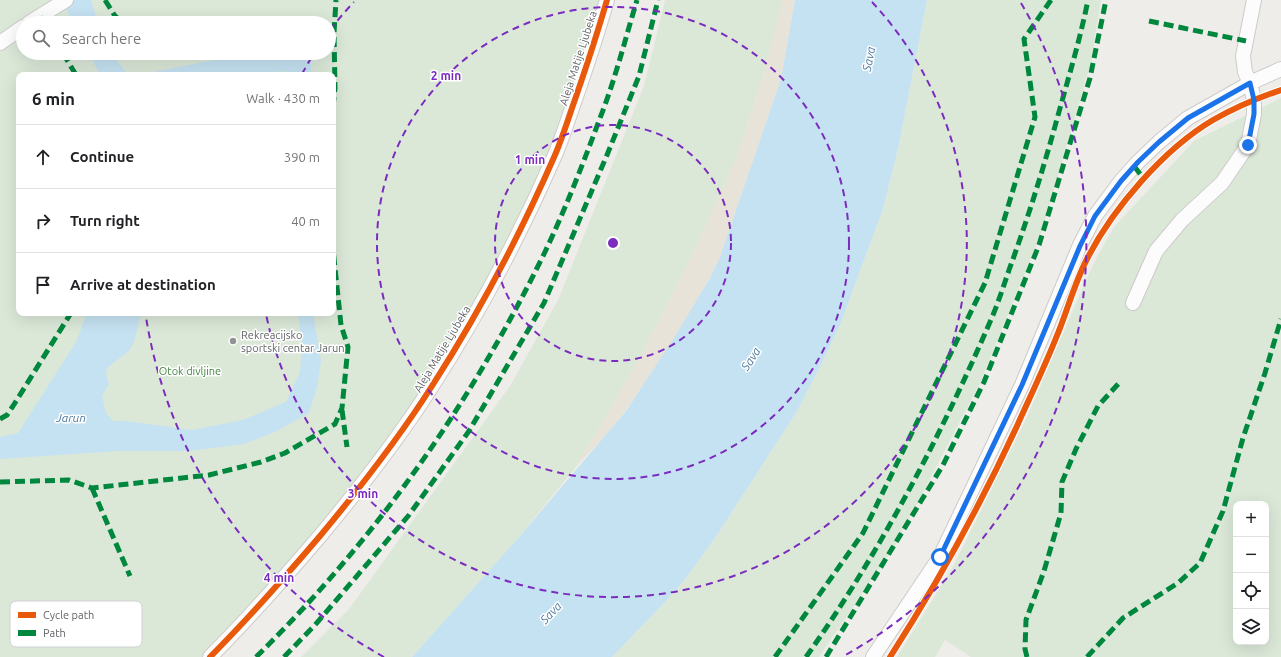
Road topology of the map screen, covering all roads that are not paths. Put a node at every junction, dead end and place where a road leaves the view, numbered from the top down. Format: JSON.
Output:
{"nodes":[{"id":1,"x":66,"y":0,"type":"edge"},
{"id":2,"x":607,"y":0,"type":"edge"},
{"id":3,"x":1254,"y":0,"type":"edge"},
{"id":4,"x":41,"y":16,"type":"edge"},
{"id":5,"x":16,"y":32,"type":"edge"},
{"id":6,"x":0,"y":43,"type":"edge"},
{"id":7,"x":1281,"y":68,"type":"edge"},
{"id":8,"x":1250,"y":83,"type":"junction"},
{"id":9,"x":1133,"y":303,"type":"dead end"},
{"id":10,"x":210,"y":657,"type":"edge"},
{"id":11,"x":873,"y":657,"type":"edge"}],
"edges":[{"from":1,"to":4,"type":"street"},
{"from":2,"to":10,"type":"street","name":"Aleja Matije Ljubeka"},
{"from":3,"to":8,"type":"street"},
{"from":5,"to":6,"type":"street"},
{"from":7,"to":8,"type":"street"},
{"from":8,"to":9,"type":"street"},
{"from":8,"to":11,"type":"street"}]}
